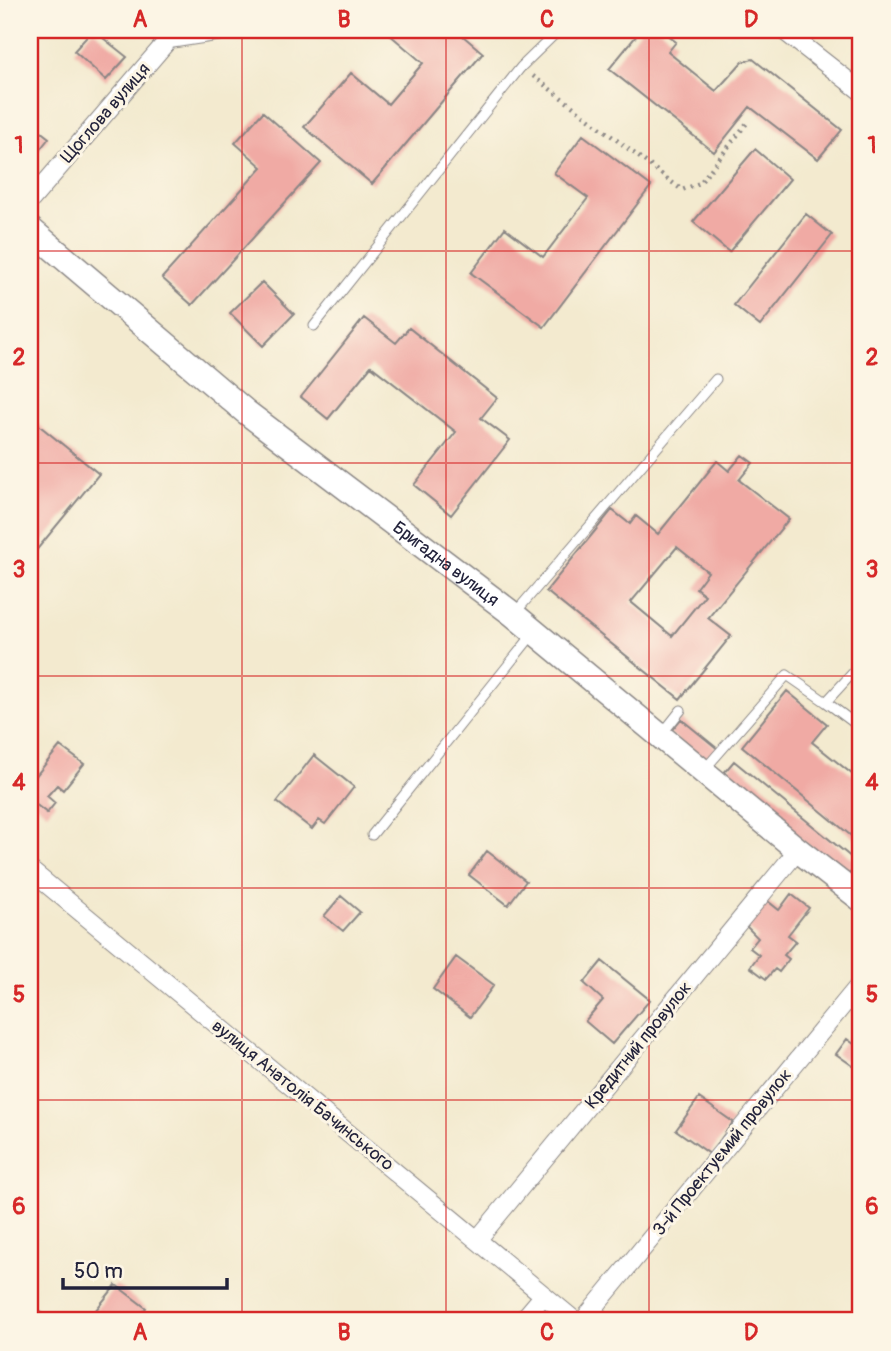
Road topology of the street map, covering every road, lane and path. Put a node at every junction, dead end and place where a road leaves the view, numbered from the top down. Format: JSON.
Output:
{"nodes":[{"id":1,"x":228,"y":30,"type":"edge"},
{"id":2,"x":559,"y":30,"type":"edge"},
{"id":3,"x":783,"y":30,"type":"edge"},
{"id":4,"x":164,"y":34,"type":"edge"},
{"id":5,"x":521,"y":67,"type":"junction"},
{"id":6,"x":861,"y":91,"type":"edge"},
{"id":7,"x":747,"y":123,"type":"dead end"},
{"id":8,"x":30,"y":201,"type":"edge"},
{"id":9,"x":30,"y":229,"type":"edge"},
{"id":10,"x":314,"y":326,"type":"dead end"},
{"id":11,"x":716,"y":379,"type":"dead end"},
{"id":12,"x":514,"y":614,"type":"junction"},
{"id":13,"x":535,"y":632,"type":"junction"},
{"id":14,"x":861,"y":664,"type":"edge"},
{"id":15,"x":827,"y":702,"type":"junction"},
{"id":16,"x":681,"y":710,"type":"dead end"},
{"id":17,"x":861,"y":728,"type":"edge"},
{"id":18,"x":660,"y":736,"type":"junction"},
{"id":19,"x":703,"y":771,"type":"junction"},
{"id":20,"x":372,"y":835,"type":"dead end"},
{"id":21,"x":798,"y":850,"type":"junction"},
{"id":22,"x":30,"y":870,"type":"edge"},
{"id":23,"x":860,"y":896,"type":"edge"},
{"id":24,"x":861,"y":983,"type":"edge"},
{"id":25,"x":478,"y":1239,"type":"junction"},
{"id":26,"x":544,"y":1295,"type":"junction"},
{"id":27,"x":522,"y":1321,"type":"edge"},
{"id":28,"x":575,"y":1321,"type":"edge"},
{"id":29,"x":583,"y":1321,"type":"edge"}],
"edges":[{"from":1,"to":4,"type":"street","name":"Щоглова вулиця"},
{"from":2,"to":5,"type":"lane"},
{"from":3,"to":6,"type":"street"},
{"from":4,"to":8,"type":"street","name":"Щоглова вулиця"},
{"from":5,"to":7,"type":"path"},
{"from":5,"to":10,"type":"lane"},
{"from":9,"to":12,"type":"street","name":"Бригадна вулиця"},
{"from":11,"to":12,"type":"lane"},
{"from":12,"to":13,"type":"street","name":"Бригадна вулиця"},
{"from":13,"to":18,"type":"street","name":"Бригадна вулиця"},
{"from":13,"to":20,"type":"lane"},
{"from":14,"to":15,"type":"lane"},
{"from":15,"to":17,"type":"lane"},
{"from":15,"to":19,"type":"lane"},
{"from":16,"to":18,"type":"lane"},
{"from":18,"to":19,"type":"street","name":"Бригадна вулиця"},
{"from":19,"to":21,"type":"street","name":"Бригадна вулиця"},
{"from":21,"to":23,"type":"street","name":"Бригадна вулиця"},
{"from":21,"to":25,"type":"street","name":"Кредитний провулок"},
{"from":22,"to":25,"type":"street","name":"вулиця Анатолія Бачинського"},
{"from":24,"to":29,"type":"street","name":"3-й Проектуємий провулок"},
{"from":25,"to":26,"type":"street","name":"вулиця Анатолія Бачинського"},
{"from":26,"to":27,"type":"street"},
{"from":26,"to":28,"type":"street","name":"вулиця Анатолія Бачинського"}]}
